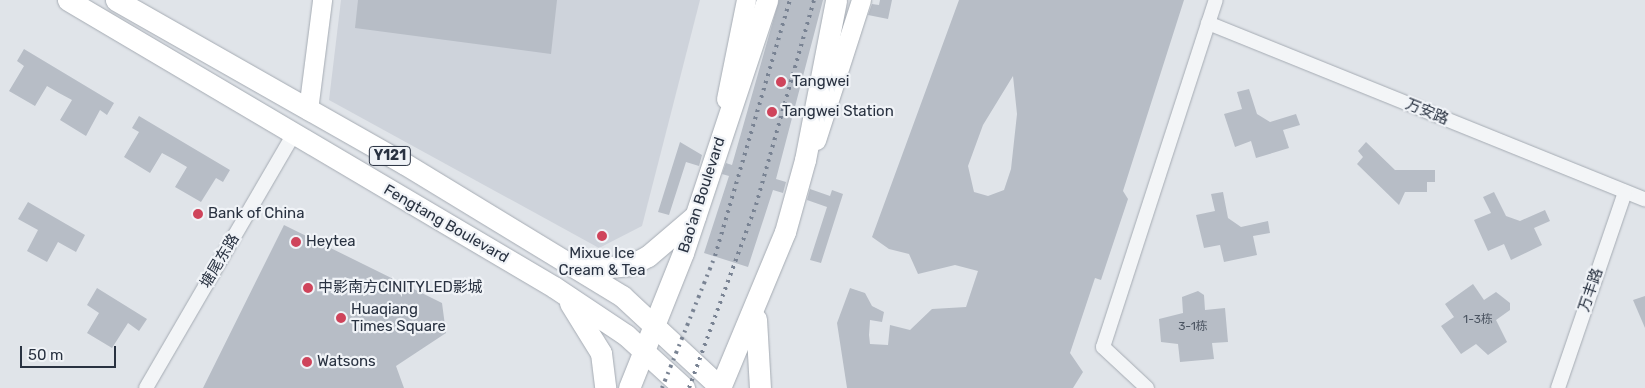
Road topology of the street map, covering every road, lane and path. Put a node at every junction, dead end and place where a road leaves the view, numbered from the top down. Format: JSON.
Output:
{"nodes":[{"id":1,"x":68,"y":0,"type":"edge"},
{"id":2,"x":116,"y":0,"type":"edge"},
{"id":3,"x":322,"y":0,"type":"edge"},
{"id":4,"x":746,"y":0,"type":"edge"},
{"id":5,"x":768,"y":0,"type":"edge"},
{"id":6,"x":836,"y":0,"type":"edge"},
{"id":7,"x":861,"y":0,"type":"edge"},
{"id":8,"x":1216,"y":0,"type":"edge"},
{"id":9,"x":1208,"y":24,"type":"junction"},
{"id":10,"x":308,"y":110,"type":"junction"},
{"id":11,"x":294,"y":134,"type":"junction"},
{"id":12,"x":714,"y":158,"type":"junction"},
{"id":13,"x":1624,"y":192,"type":"junction"},
{"id":14,"x":796,"y":198,"type":"junction"},
{"id":15,"x":1645,"y":200,"type":"edge"},
{"id":16,"x":695,"y":216,"type":"junction"},
{"id":17,"x":505,"y":223,"type":"junction"},
{"id":18,"x":489,"y":250,"type":"junction"},
{"id":19,"x":566,"y":262,"type":"junction"},
{"id":20,"x":554,"y":287,"type":"junction"},
{"id":21,"x":759,"y":301,"type":"junction"},
{"id":22,"x":656,"y":325,"type":"junction"},
{"id":23,"x":646,"y":351,"type":"junction"},
{"id":24,"x":146,"y":388,"type":"edge"},
{"id":25,"x":605,"y":388,"type":"edge"},
{"id":26,"x":629,"y":388,"type":"edge"},
{"id":27,"x":684,"y":388,"type":"edge"},
{"id":28,"x":721,"y":388,"type":"edge"},
{"id":29,"x":760,"y":388,"type":"edge"},
{"id":30,"x":1146,"y":388,"type":"edge"},
{"id":31,"x":1558,"y":388,"type":"edge"}],
"edges":[{"from":1,"to":11,"type":"main road","name":"Fengtang Boulevard"},
{"from":2,"to":10,"type":"main road","name":"Fengtang Boulevard","number":"Y121"},
{"from":3,"to":10,"type":"main road"},
{"from":4,"to":12,"type":"main road"},
{"from":5,"to":12,"type":"main road","name":"Bao'an Boulevard"},
{"from":6,"to":14,"type":"main road"},
{"from":7,"to":14,"type":"main road"},
{"from":8,"to":9,"type":"street"},
{"from":9,"to":13,"type":"street","name":"万安路"},
{"from":9,"to":30,"type":"street"},
{"from":10,"to":17,"type":"main road","name":"Fengtang Boulevard","number":"Y121"},
{"from":11,"to":18,"type":"main road","name":"Fengtang Boulevard"},
{"from":11,"to":24,"type":"street","name":"塘尾东路"},
{"from":12,"to":16,"type":"main road","name":"Bao'an Boulevard"},
{"from":13,"to":15,"type":"street","name":"万安路"},
{"from":13,"to":31,"type":"street","name":"万丰路"},
{"from":14,"to":21,"type":"main road"},
{"from":16,"to":19,"type":"main road"},
{"from":16,"to":22,"type":"main road","name":"Bao'an Boulevard"},
{"from":17,"to":18,"type":"main road"},
{"from":17,"to":19,"type":"main road","name":"Fengtang Boulevard","number":"Y121"},
{"from":18,"to":20,"type":"main road","name":"Fengtang Boulevard"},
{"from":19,"to":22,"type":"main road","name":"Fengtang Boulevard","number":"Y121"},
{"from":20,"to":23,"type":"main road","name":"Fengtang Boulevard"},
{"from":20,"to":25,"type":"main road"},
{"from":21,"to":28,"type":"main road"},
{"from":21,"to":29,"type":"main road"},
{"from":22,"to":23,"type":"main road","name":"Bao'an Boulevard"},
{"from":22,"to":28,"type":"main road","name":"Fengtang Boulevard","number":"Y121"},
{"from":23,"to":26,"type":"main road","name":"Bao'an Boulevard"},
{"from":23,"to":27,"type":"main road","name":"Fengtang Boulevard"}]}
